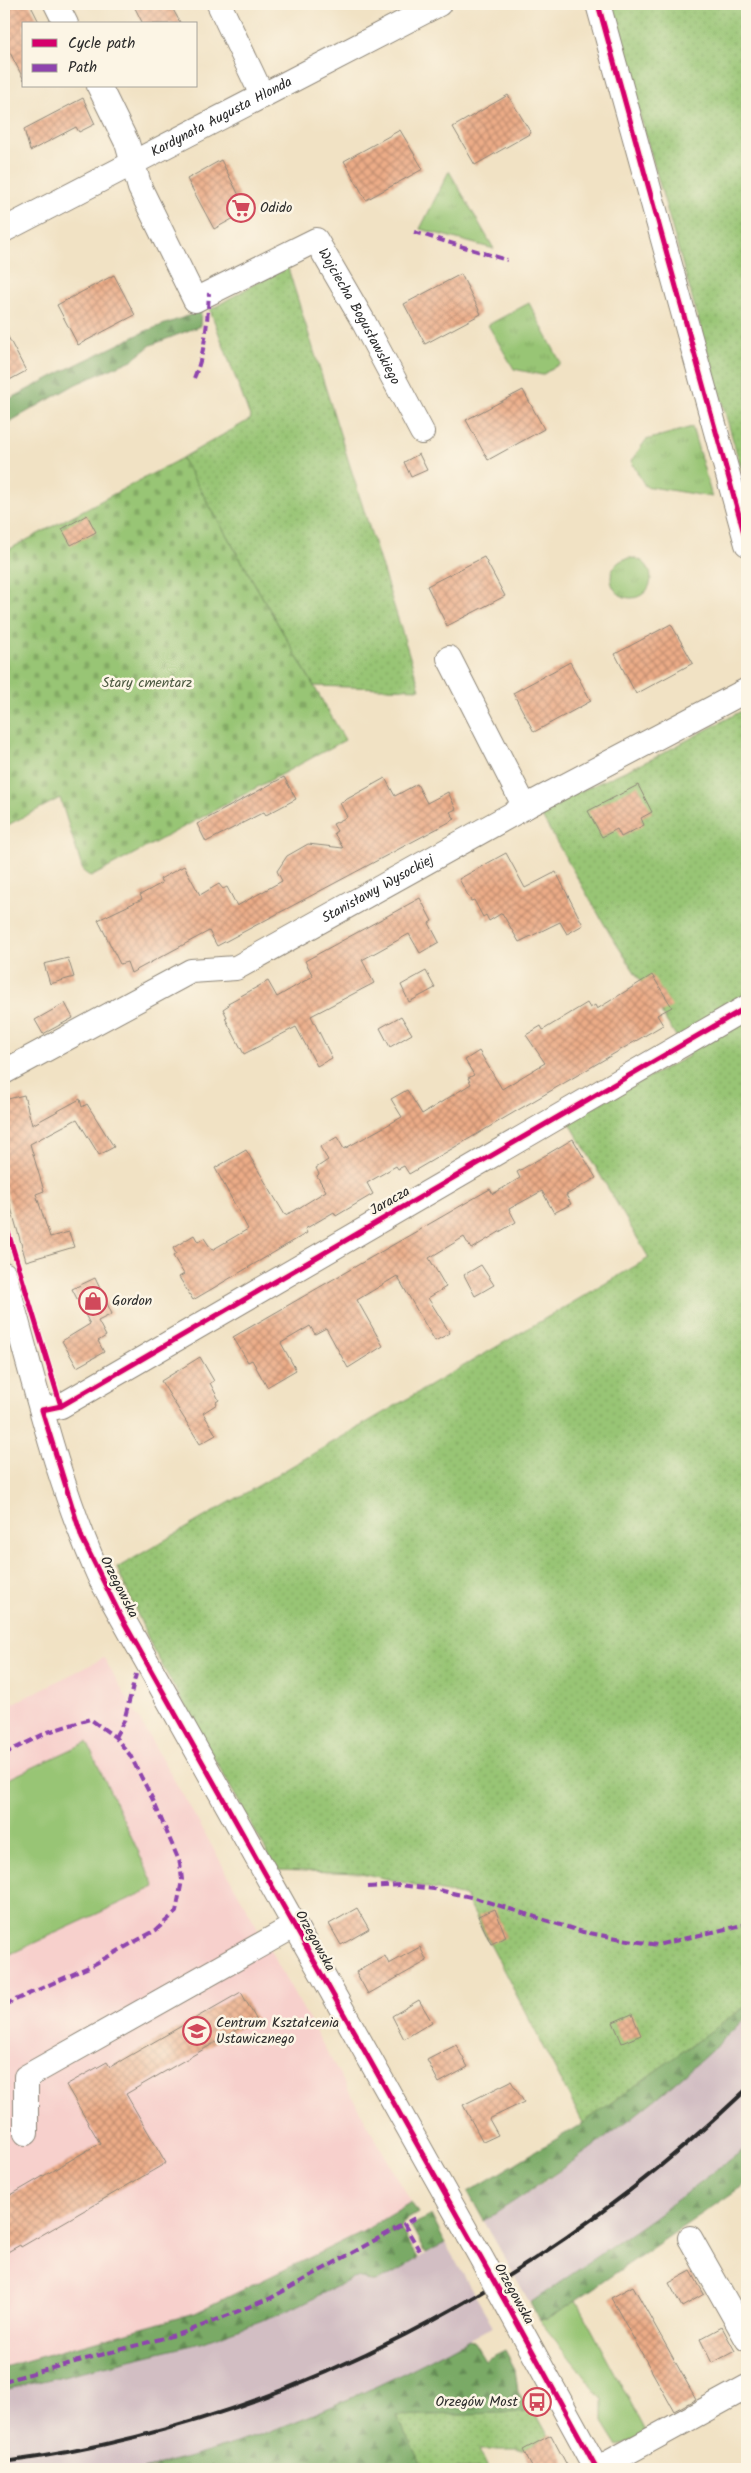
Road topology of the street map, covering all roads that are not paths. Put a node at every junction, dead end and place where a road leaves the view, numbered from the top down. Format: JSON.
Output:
{"nodes":[{"id":1,"x":56,"y":4,"type":"edge"},
{"id":2,"x":219,"y":4,"type":"edge"},
{"id":3,"x":439,"y":4,"type":"edge"},
{"id":4,"x":598,"y":4,"type":"edge"},
{"id":5,"x":65,"y":22,"type":"edge"},
{"id":6,"x":100,"y":88,"type":"edge"},
{"id":7,"x":262,"y":95,"type":"junction"},
{"id":8,"x":134,"y":164,"type":"junction"},
{"id":9,"x":4,"y":230,"type":"edge"},
{"id":10,"x":422,"y":432,"type":"dead end"},
{"id":11,"x":747,"y":544,"type":"edge"},
{"id":12,"x":449,"y":658,"type":"dead end"},
{"id":13,"x":747,"y":690,"type":"edge"},
{"id":14,"x":525,"y":808,"type":"junction"},
{"id":15,"x":747,"y":1007,"type":"edge"},
{"id":16,"x":4,"y":1072,"type":"edge"},
{"id":17,"x":4,"y":1274,"type":"edge"},
{"id":18,"x":42,"y":1410,"type":"junction"},
{"id":19,"x":294,"y":1926,"type":"junction"},
{"id":20,"x":26,"y":2133,"type":"dead end"},
{"id":21,"x":690,"y":2238,"type":"dead end"},
{"id":22,"x":747,"y":2339,"type":"edge"},
{"id":23,"x":747,"y":2387,"type":"edge"},
{"id":24,"x":597,"y":2469,"type":"edge"}],
"edges":[{"from":1,"to":5,"type":"street"},
{"from":2,"to":7,"type":"street"},
{"from":3,"to":7,"type":"street","name":"Kardynała Augusta Hlonda"},
{"from":4,"to":11,"type":"street"},
{"from":6,"to":8,"type":"street"},
{"from":7,"to":8,"type":"street","name":"Kardynała Augusta Hlonda"},
{"from":8,"to":9,"type":"street","name":"Kardynała Augusta Hlonda"},
{"from":8,"to":10,"type":"street","name":"Wojciecha Bogusławskiego"},
{"from":12,"to":14,"type":"street"},
{"from":13,"to":14,"type":"street","name":"Stanisławy Wysockiej"},
{"from":14,"to":16,"type":"street","name":"Stanisławy Wysockiej"},
{"from":15,"to":18,"type":"street","name":"Jaracza"},
{"from":17,"to":18,"type":"street","name":"Orzegowska"},
{"from":18,"to":19,"type":"street","name":"Orzegowska"},
{"from":19,"to":20,"type":"street"},
{"from":19,"to":24,"type":"street","name":"Orzegowska","bridge":true},
{"from":21,"to":22,"type":"street"},
{"from":23,"to":24,"type":"street"}]}
